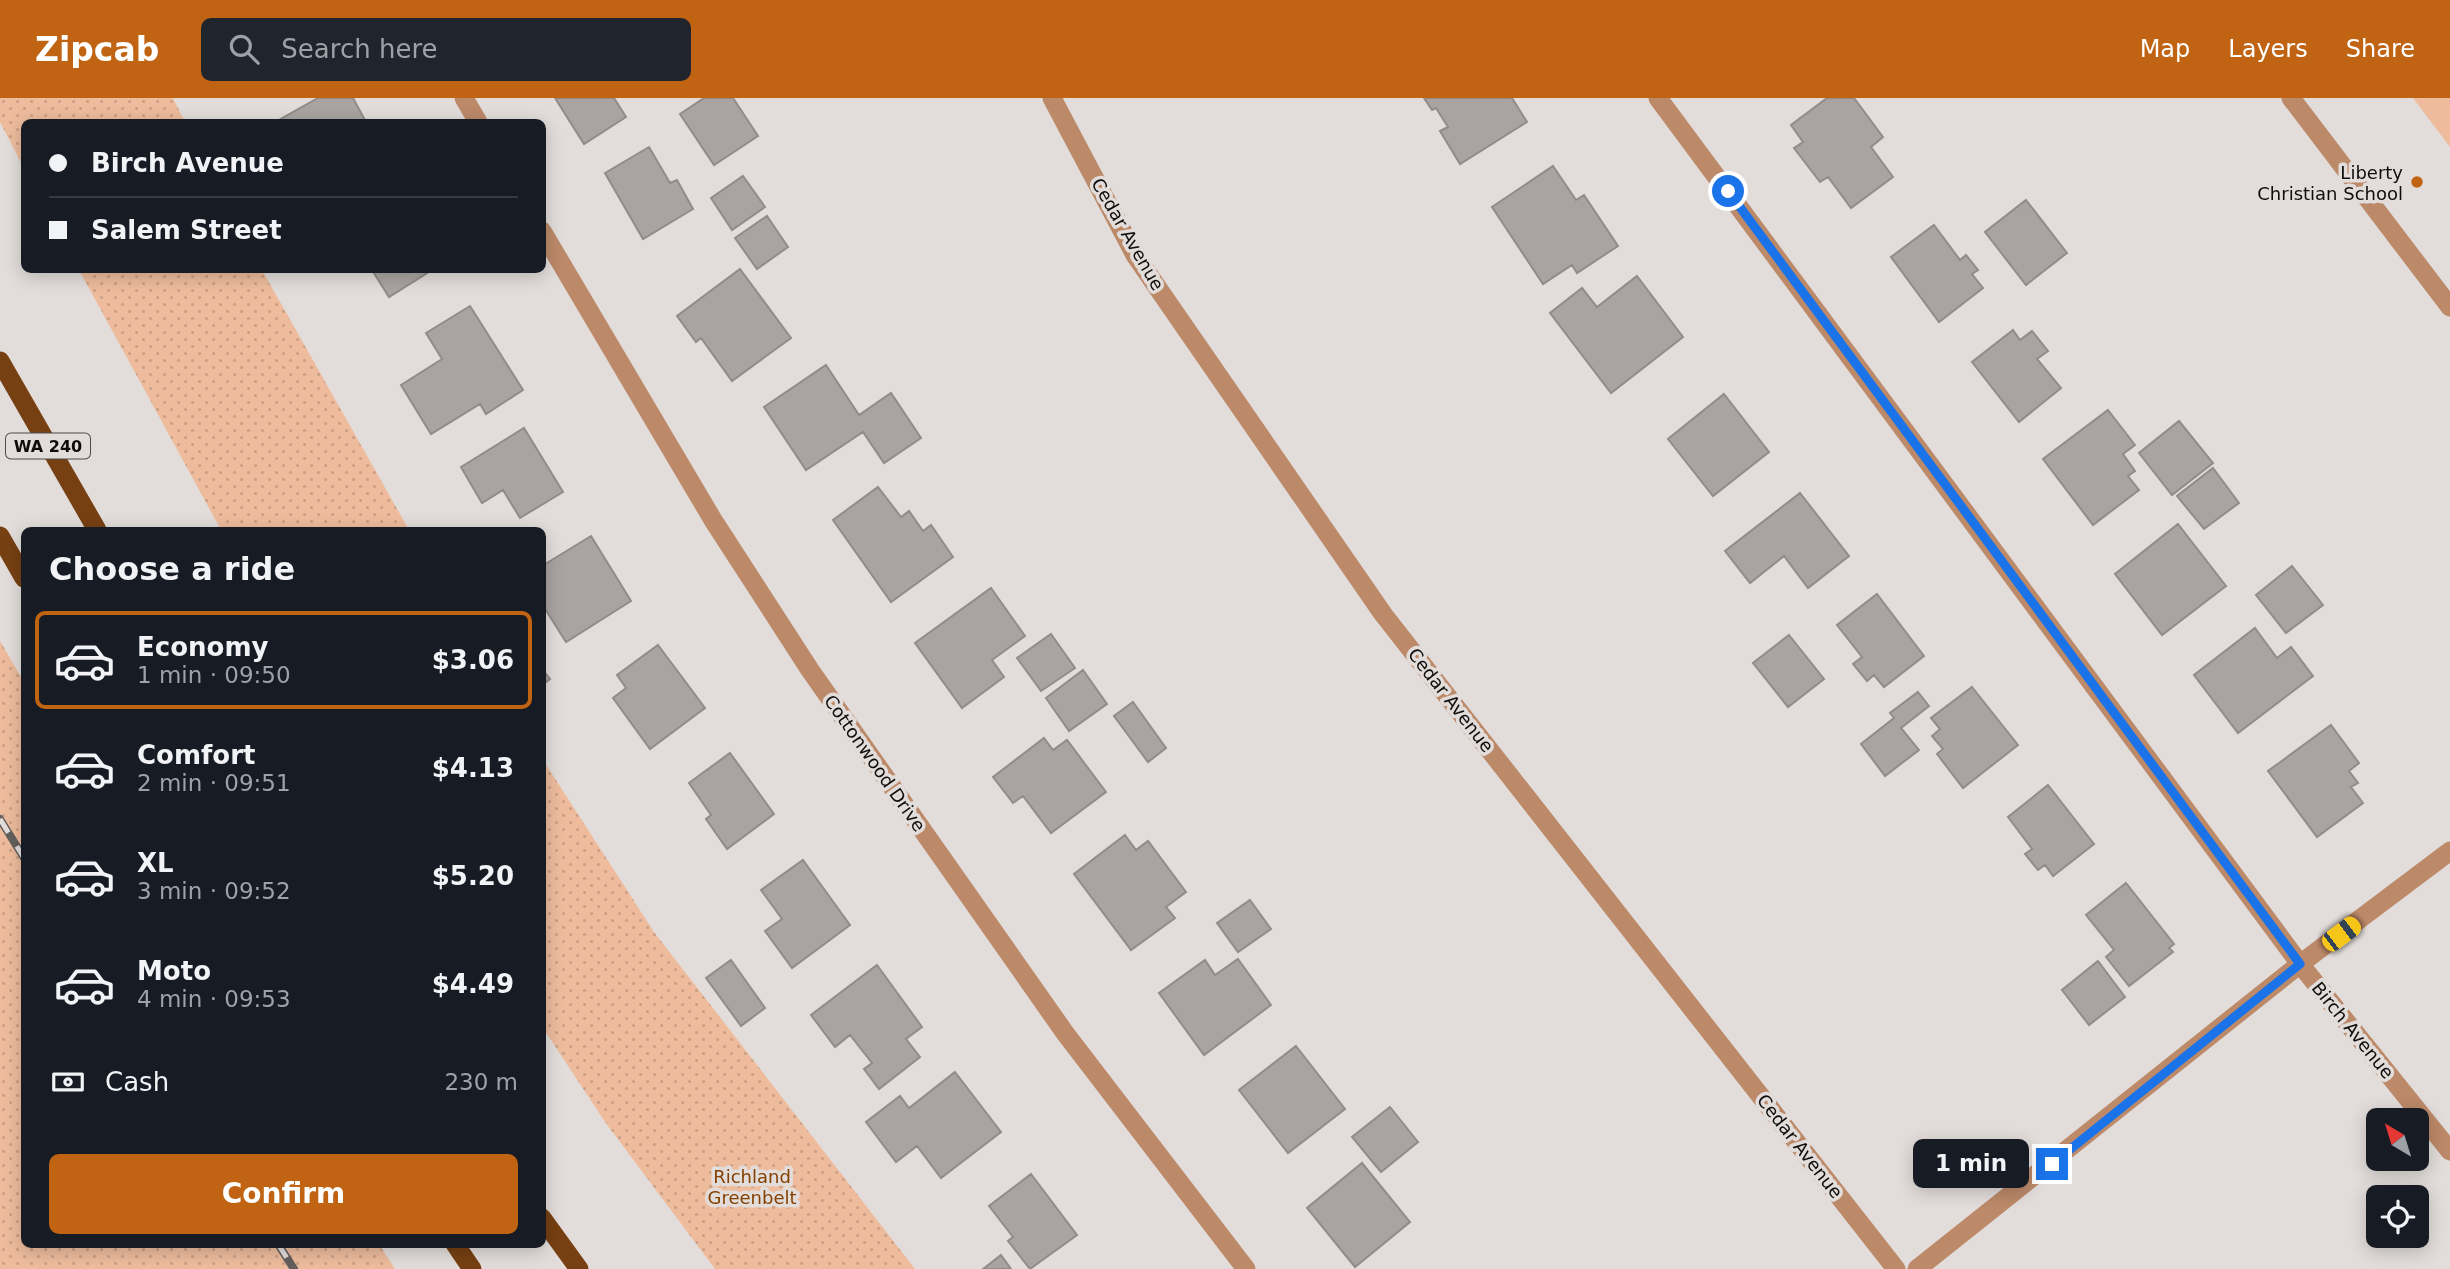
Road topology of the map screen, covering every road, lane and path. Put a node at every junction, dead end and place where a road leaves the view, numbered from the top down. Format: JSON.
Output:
{"nodes":[{"id":1,"x":464,"y":98,"type":"edge"},
{"id":2,"x":1052,"y":98,"type":"edge"},
{"id":3,"x":1658,"y":98,"type":"edge"},
{"id":4,"x":2291,"y":98,"type":"edge"},
{"id":5,"x":476,"y":119,"type":"edge"},
{"id":6,"x":546,"y":238,"type":"edge"},
{"id":7,"x":2450,"y":307,"type":"edge"},
{"id":8,"x":0,"y":361,"type":"edge"},
{"id":9,"x":95,"y":527,"type":"edge"},
{"id":10,"x":0,"y":536,"type":"edge"},
{"id":11,"x":21,"y":573,"type":"edge"},
{"id":12,"x":2450,"y":851,"type":"edge"},
{"id":13,"x":2300,"y":964,"type":"junction"},
{"id":14,"x":2450,"y":1151,"type":"edge"},
{"id":15,"x":546,"y":1224,"type":"edge"},
{"id":16,"x":458,"y":1248,"type":"edge"},
{"id":17,"x":472,"y":1269,"type":"edge"},
{"id":18,"x":579,"y":1269,"type":"edge"},
{"id":19,"x":1246,"y":1269,"type":"edge"},
{"id":20,"x":1896,"y":1269,"type":"edge"},
{"id":21,"x":1917,"y":1269,"type":"edge"}],
"edges":[{"from":1,"to":5,"type":"street"},
{"from":2,"to":20,"type":"street","name":"Cedar Avenue"},
{"from":3,"to":13,"type":"street","name":"Birch Avenue"},
{"from":4,"to":7,"type":"street"},
{"from":6,"to":19,"type":"street","name":"Cottonwood Drive"},
{"from":8,"to":9,"type":"highway","number":"WA 240"},
{"from":10,"to":11,"type":"highway"},
{"from":12,"to":13,"type":"street"},
{"from":13,"to":14,"type":"street","name":"Birch Avenue"},
{"from":13,"to":21,"type":"street"},
{"from":15,"to":18,"type":"highway"},
{"from":16,"to":17,"type":"highway"}]}
